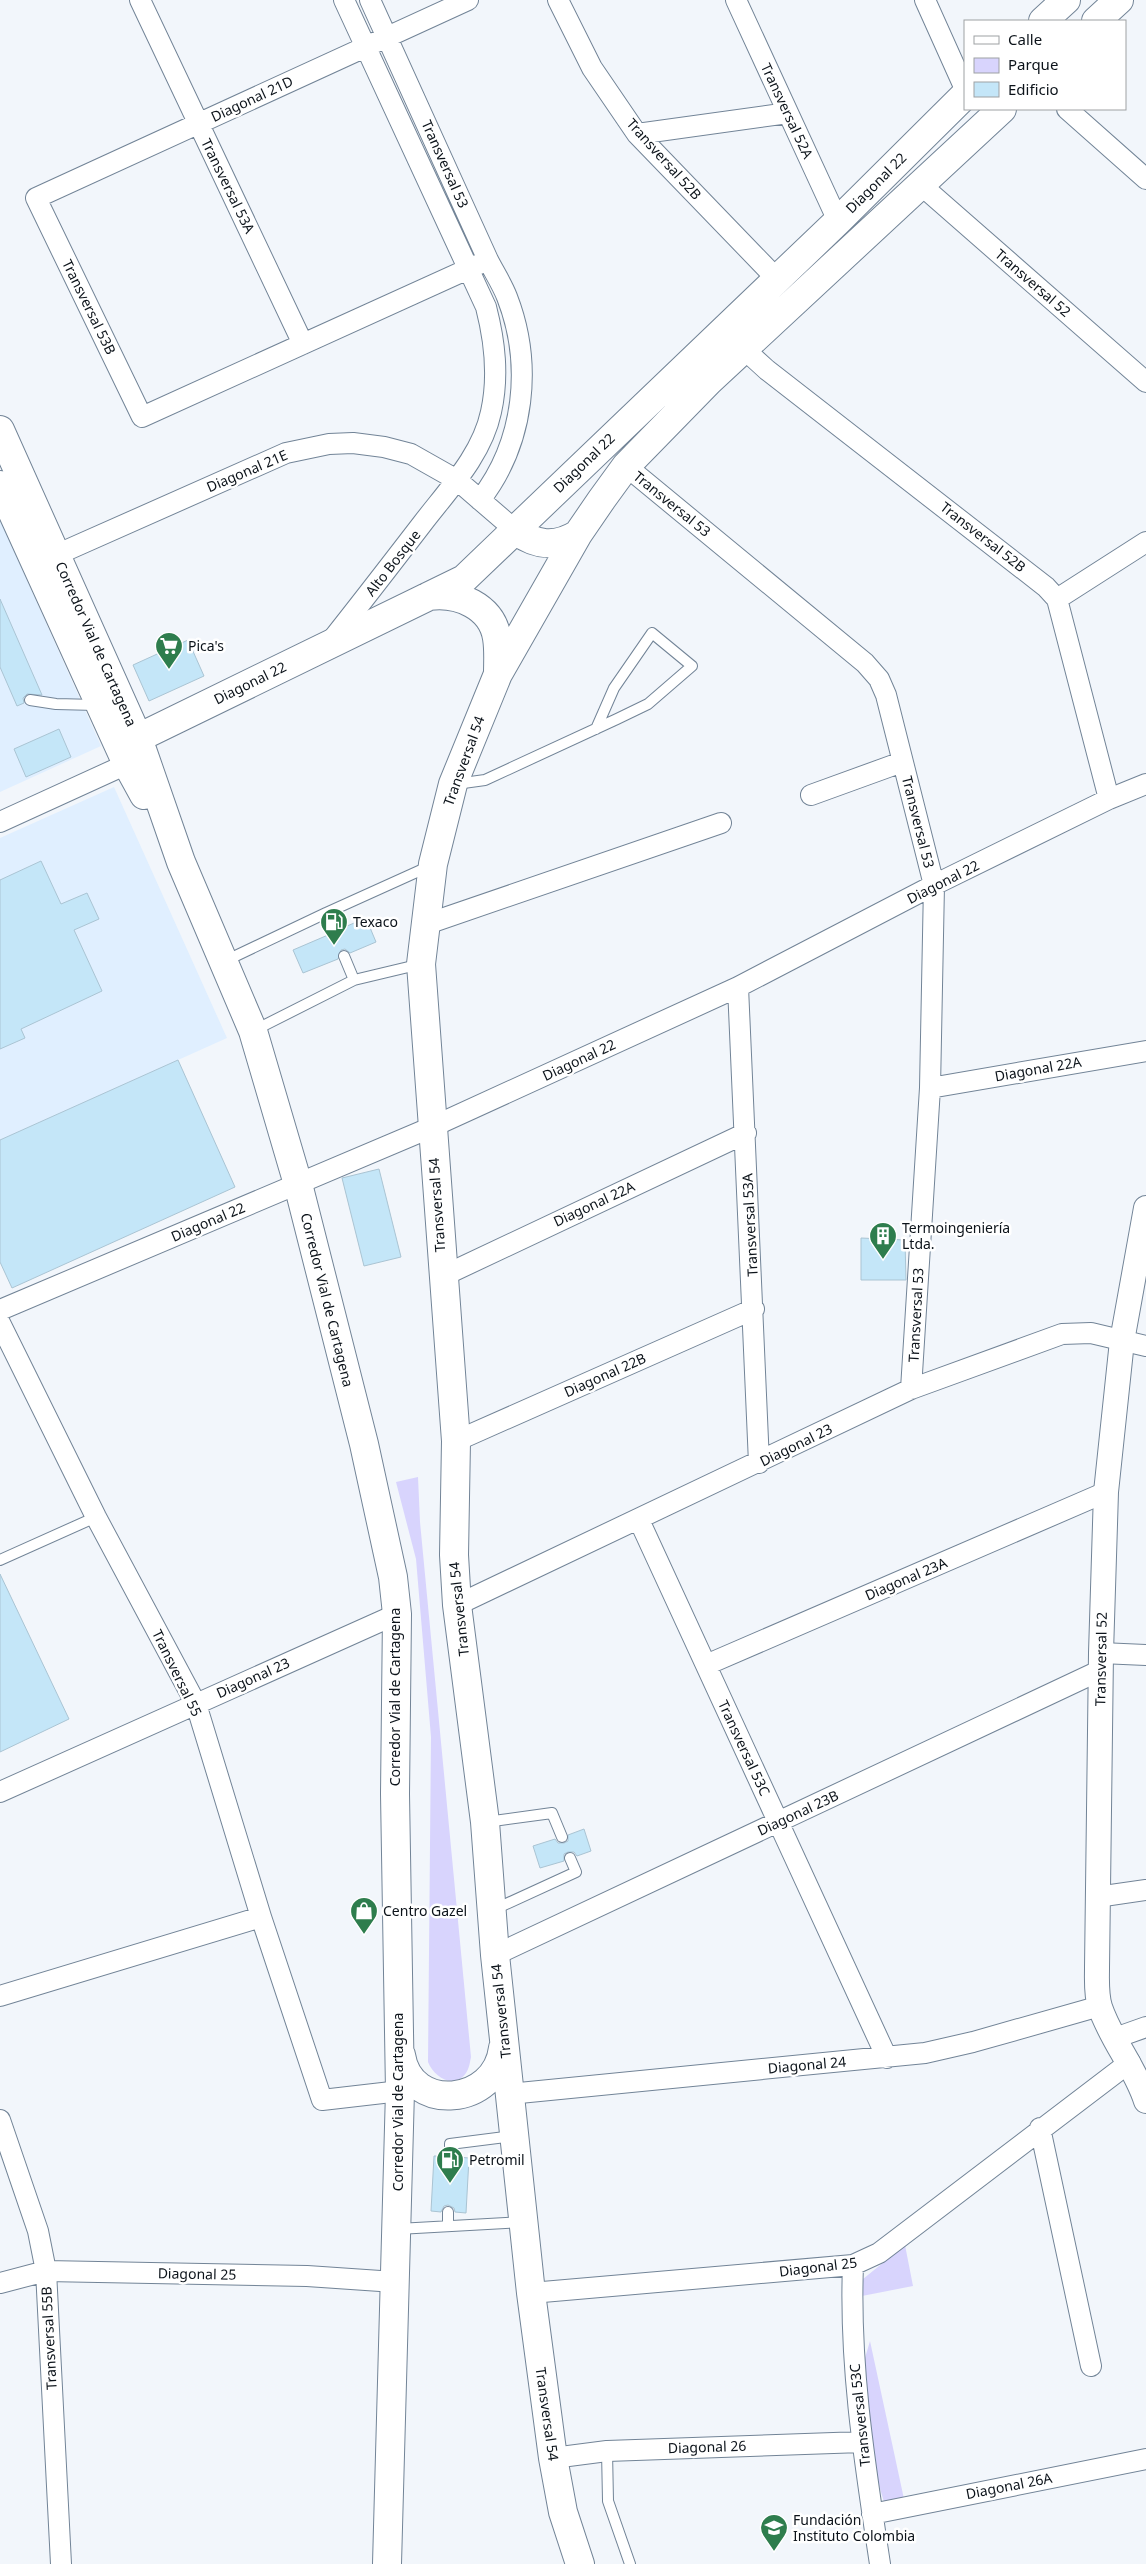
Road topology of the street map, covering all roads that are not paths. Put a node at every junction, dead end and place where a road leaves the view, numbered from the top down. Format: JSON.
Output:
{"nodes":[{"id":1,"x":140,"y":0,"type":"edge"},
{"id":2,"x":344,"y":0,"type":"edge"},
{"id":3,"x":370,"y":0,"type":"edge"},
{"id":4,"x":468,"y":0,"type":"edge"},
{"id":5,"x":558,"y":0,"type":"edge"},
{"id":6,"x":736,"y":0,"type":"edge"},
{"id":7,"x":926,"y":0,"type":"edge"},
{"id":8,"x":1066,"y":0,"type":"edge"},
{"id":9,"x":1119,"y":0,"type":"edge"},
{"id":10,"x":1044,"y":20,"type":"edge"},
{"id":11,"x":1097,"y":20,"type":"edge"},
{"id":12,"x":387,"y":37,"type":"junction"},
{"id":13,"x":365,"y":47,"type":"junction"},
{"id":14,"x":964,"y":87,"type":"edge"},
{"id":15,"x":964,"y":95,"type":"edge"},
{"id":16,"x":1001,"y":110,"type":"edge"},
{"id":17,"x":1068,"y":110,"type":"edge"},
{"id":18,"x":788,"y":113,"type":"junction"},
{"id":19,"x":198,"y":124,"type":"junction"},
{"id":20,"x":638,"y":134,"type":"junction"},
{"id":21,"x":1146,"y":179,"type":"edge"},
{"id":22,"x":920,"y":185,"type":"junction"},
{"id":23,"x":36,"y":198,"type":"joint"},
{"id":24,"x":838,"y":221,"type":"junction"},
{"id":25,"x":488,"y":260,"type":"junction"},
{"id":26,"x":468,"y":268,"type":"junction"},
{"id":27,"x":776,"y":278,"type":"junction"},
{"id":28,"x":303,"y":344,"type":"junction"},
{"id":29,"x":744,"y":349,"type":"junction"},
{"id":30,"x":1146,"y":382,"type":"edge"},
{"id":31,"x":0,"y":430,"type":"edge"},
{"id":32,"x":626,"y":466,"type":"junction"},
{"id":33,"x":457,"y":480,"type":"junction"},
{"id":34,"x":0,"y":484,"type":"edge"},
{"id":35,"x":480,"y":500,"type":"junction"},
{"id":36,"x":515,"y":530,"type":"junction"},
{"id":37,"x":578,"y":534,"type":"junction"},
{"id":38,"x":1146,"y":542,"type":"edge"},
{"id":39,"x":56,"y":556,"type":"junction"},
{"id":40,"x":425,"y":597,"type":"junction"},
{"id":41,"x":1057,"y":598,"type":"junction"},
{"id":42,"x":328,"y":645,"type":"junction"},
{"id":43,"x":498,"y":674,"type":"junction"},
{"id":44,"x":30,"y":700,"type":"dead end"},
{"id":45,"x":101,"y":705,"type":"junction"},
{"id":46,"x":596,"y":730,"type":"junction"},
{"id":47,"x":138,"y":738,"type":"junction"},
{"id":48,"x":902,"y":762,"type":"junction"},
{"id":49,"x":127,"y":764,"type":"junction"},
{"id":50,"x":453,"y":784,"type":"junction"},
{"id":51,"x":1146,"y":784,"type":"edge"},
{"id":52,"x":810,"y":795,"type":"dead end"},
{"id":53,"x":1109,"y":799,"type":"junction"},
{"id":54,"x":0,"y":822,"type":"edge"},
{"id":55,"x":721,"y":823,"type":"dead end"},
{"id":56,"x":181,"y":862,"type":"junction"},
{"id":57,"x":433,"y":864,"type":"junction"},
{"id":58,"x":934,"y":886,"type":"junction"},
{"id":59,"x":326,"y":913,"type":"junction"},
{"id":60,"x":424,"y":924,"type":"junction"},
{"id":61,"x":334,"y":932,"type":"dead end"},
{"id":62,"x":344,"y":956,"type":"dead end"},
{"id":63,"x":224,"y":962,"type":"junction"},
{"id":64,"x":421,"y":964,"type":"junction"},
{"id":65,"x":354,"y":980,"type":"junction"},
{"id":66,"x":738,"y":988,"type":"junction"},
{"id":67,"x":252,"y":1031,"type":"junction"},
{"id":68,"x":1146,"y":1051,"type":"edge"},
{"id":69,"x":930,"y":1088,"type":"junction"},
{"id":70,"x":432,"y":1127,"type":"junction"},
{"id":71,"x":746,"y":1133,"type":"junction"},
{"id":72,"x":298,"y":1184,"type":"junction"},
{"id":73,"x":1146,"y":1208,"type":"edge"},
{"id":74,"x":1140,"y":1269,"type":"edge"},
{"id":75,"x":443,"y":1276,"type":"junction"},
{"id":76,"x":754,"y":1309,"type":"junction"},
{"id":77,"x":0,"y":1310,"type":"edge"},
{"id":78,"x":0,"y":1323,"type":"edge"},
{"id":79,"x":1122,"y":1341,"type":"junction"},
{"id":80,"x":1146,"y":1346,"type":"edge"},
{"id":81,"x":911,"y":1389,"type":"junction"},
{"id":82,"x":456,"y":1441,"type":"junction"},
{"id":83,"x":759,"y":1463,"type":"junction"},
{"id":84,"x":1106,"y":1492,"type":"junction"},
{"id":85,"x":96,"y":1517,"type":"junction"},
{"id":86,"x":639,"y":1520,"type":"junction"},
{"id":87,"x":0,"y":1560,"type":"edge"},
{"id":88,"x":457,"y":1605,"type":"junction"},
{"id":89,"x":397,"y":1614,"type":"junction"},
{"id":90,"x":1146,"y":1655,"type":"edge"},
{"id":91,"x":1101,"y":1662,"type":"junction"},
{"id":92,"x":706,"y":1665,"type":"junction"},
{"id":93,"x":196,"y":1704,"type":"junction"},
{"id":94,"x":0,"y":1792,"type":"edge"},
{"id":95,"x":485,"y":1822,"type":"junction"},
{"id":96,"x":779,"y":1822,"type":"junction"},
{"id":97,"x":562,"y":1837,"type":"dead end"},
{"id":98,"x":570,"y":1858,"type":"dead end"},
{"id":99,"x":1146,"y":1890,"type":"edge"},
{"id":100,"x":1097,"y":1897,"type":"junction"},
{"id":101,"x":492,"y":1911,"type":"junction"},
{"id":102,"x":261,"y":1917,"type":"junction"},
{"id":103,"x":495,"y":1955,"type":"junction"},
{"id":104,"x":0,"y":1996,"type":"edge"},
{"id":105,"x":1100,"y":2006,"type":"junction"},
{"id":106,"x":1146,"y":2027,"type":"edge"},
{"id":107,"x":1115,"y":2038,"type":"junction"},
{"id":108,"x":504,"y":2040,"type":"junction"},
{"id":109,"x":399,"y":2044,"type":"junction"},
{"id":110,"x":887,"y":2058,"type":"junction"},
{"id":111,"x":1134,"y":2063,"type":"junction"},
{"id":112,"x":400,"y":2091,"type":"junction"},
{"id":113,"x":509,"y":2094,"type":"junction"},
{"id":114,"x":1146,"y":2101,"type":"edge"},
{"id":115,"x":0,"y":2120,"type":"edge"},
{"id":116,"x":1040,"y":2128,"type":"junction"},
{"id":117,"x":514,"y":2136,"type":"junction"},
{"id":118,"x":450,"y":2157,"type":"dead end"},
{"id":119,"x":448,"y":2212,"type":"dead end"},
{"id":120,"x":524,"y":2222,"type":"junction"},
{"id":121,"x":448,"y":2225,"type":"junction"},
{"id":122,"x":397,"y":2229,"type":"junction"},
{"id":123,"x":853,"y":2265,"type":"junction"},
{"id":124,"x":46,"y":2271,"type":"junction"},
{"id":125,"x":395,"y":2282,"type":"junction"},
{"id":126,"x":0,"y":2283,"type":"edge"},
{"id":127,"x":531,"y":2293,"type":"junction"},
{"id":128,"x":1091,"y":2366,"type":"dead end"},
{"id":129,"x":862,"y":2442,"type":"junction"},
{"id":130,"x":606,"y":2451,"type":"junction"},
{"id":131,"x":553,"y":2458,"type":"junction"},
{"id":132,"x":1146,"y":2459,"type":"edge"},
{"id":133,"x":872,"y":2514,"type":"junction"},
{"id":134,"x":574,"y":2559,"type":"edge"},
{"id":135,"x":61,"y":2564,"type":"edge"},
{"id":136,"x":387,"y":2564,"type":"edge"},
{"id":137,"x":630,"y":2564,"type":"edge"},
{"id":138,"x":880,"y":2564,"type":"edge"}],
"edges":[{"from":1,"to":19,"type":"street","name":"Transversal 53A"},
{"from":2,"to":13,"type":"street","name":"Transversal 53"},
{"from":3,"to":12,"type":"street","name":"Transversal 53"},
{"from":4,"to":12,"type":"street","name":"Diagonal 21D"},
{"from":5,"to":20,"type":"street","name":"Transversal 52B"},
{"from":6,"to":18,"type":"street","name":"Transversal 52A"},
{"from":7,"to":14,"type":"street"},
{"from":8,"to":10,"type":"main road"},
{"from":9,"to":11,"type":"main road"},
{"from":12,"to":13,"type":"street","name":"Diagonal 21D"},
{"from":12,"to":25,"type":"street","name":"Transversal 53"},
{"from":13,"to":19,"type":"street","name":"Diagonal 21D"},
{"from":13,"to":26,"type":"street","name":"Transversal 53"},
{"from":15,"to":24,"type":"main road","name":"Diagonal 22"},
{"from":16,"to":22,"type":"main road"},
{"from":17,"to":21,"type":"street"},
{"from":18,"to":20,"type":"street"},
{"from":18,"to":24,"type":"street","name":"Transversal 52A"},
{"from":19,"to":23,"type":"street","name":"Diagonal 21D"},
{"from":19,"to":28,"type":"street","name":"Transversal 53A"},
{"from":20,"to":27,"type":"street","name":"Transversal 52B"},
{"from":22,"to":29,"type":"main road"},
{"from":22,"to":30,"type":"street","name":"Transversal 52"},
{"from":23,"to":28,"type":"street","name":"Transversal 53B"},
{"from":24,"to":27,"type":"main road","name":"Diagonal 22"},
{"from":25,"to":26,"type":"street"},
{"from":25,"to":35,"type":"street","name":"Transversal 53"},
{"from":26,"to":28,"type":"street"},
{"from":26,"to":33,"type":"street","name":"Transversal 53"},
{"from":27,"to":36,"type":"main road","name":"Diagonal 22"},
{"from":29,"to":32,"type":"main road"},
{"from":29,"to":41,"type":"street","name":"Transversal 52B"},
{"from":31,"to":39,"type":"main road","name":"Corredor Vial de Cartagena"},
{"from":32,"to":37,"type":"main road"},
{"from":32,"to":48,"type":"street","name":"Transversal 53"},
{"from":33,"to":35,"type":"street","name":"Diagonal 21E"},
{"from":33,"to":39,"type":"street","name":"Diagonal 21E"},
{"from":33,"to":42,"type":"street","name":"Alto Bosque"},
{"from":34,"to":45,"type":"main road","name":"Corredor Vial de Cartagena"},
{"from":35,"to":36,"type":"street","name":"Diagonal 21E"},
{"from":36,"to":37,"type":"main road"},
{"from":36,"to":40,"type":"main road","name":"Diagonal 22"},
{"from":37,"to":43,"type":"main road"},
{"from":38,"to":41,"type":"street"},
{"from":39,"to":47,"type":"main road","name":"Corredor Vial de Cartagena"},
{"from":40,"to":42,"type":"main road","name":"Diagonal 22"},
{"from":40,"to":43,"type":"main road"},
{"from":41,"to":53,"type":"street"},
{"from":42,"to":47,"type":"main road","name":"Diagonal 22"},
{"from":43,"to":50,"type":"main road","name":"Transversal 54"},
{"from":44,"to":45,"type":"lane"},
{"from":45,"to":49,"type":"main road","name":"Corredor Vial de Cartagena"},
{"from":46,"to":46,"type":"lane"},
{"from":46,"to":50,"type":"lane"},
{"from":47,"to":56,"type":"main road","name":"Corredor Vial de Cartagena"},
{"from":48,"to":52,"type":"street"},
{"from":48,"to":58,"type":"street","name":"Transversal 53"},
{"from":49,"to":54,"type":"street"},
{"from":49,"to":56,"type":"main road","name":"Corredor Vial de Cartagena"},
{"from":50,"to":57,"type":"main road","name":"Transversal 54"},
{"from":51,"to":53,"type":"street","name":"Diagonal 22"},
{"from":53,"to":58,"type":"street","name":"Diagonal 22"},
{"from":55,"to":60,"type":"street"},
{"from":56,"to":63,"type":"main road","name":"Corredor Vial de Cartagena"},
{"from":57,"to":59,"type":"lane"},
{"from":57,"to":60,"type":"main road","name":"Transversal 54"},
{"from":58,"to":66,"type":"street","name":"Diagonal 22"},
{"from":58,"to":69,"type":"street","name":"Transversal 53"},
{"from":59,"to":61,"type":"lane"},
{"from":59,"to":63,"type":"lane"},
{"from":60,"to":64,"type":"main road","name":"Transversal 54"},
{"from":62,"to":65,"type":"lane"},
{"from":63,"to":67,"type":"main road","name":"Corredor Vial de Cartagena"},
{"from":64,"to":65,"type":"lane"},
{"from":64,"to":70,"type":"main road","name":"Transversal 54"},
{"from":65,"to":67,"type":"lane"},
{"from":66,"to":70,"type":"street","name":"Diagonal 22"},
{"from":66,"to":71,"type":"street","name":"Transversal 53A"},
{"from":67,"to":72,"type":"main road","name":"Corredor Vial de Cartagena"},
{"from":68,"to":69,"type":"street","name":"Diagonal 22A"},
{"from":69,"to":81,"type":"street","name":"Transversal 53"},
{"from":70,"to":72,"type":"street","name":"Diagonal 22"},
{"from":70,"to":75,"type":"main road","name":"Transversal 54"},
{"from":71,"to":75,"type":"street","name":"Diagonal 22A"},
{"from":71,"to":76,"type":"street","name":"Transversal 53A"},
{"from":72,"to":77,"type":"street","name":"Diagonal 22"},
{"from":72,"to":89,"type":"main road","name":"Corredor Vial de Cartagena"},
{"from":73,"to":74,"type":"street","name":"Transversal 52"},
{"from":74,"to":79,"type":"street","name":"Transversal 52"},
{"from":75,"to":82,"type":"main road","name":"Transversal 54"},
{"from":76,"to":82,"type":"street","name":"Diagonal 22B"},
{"from":76,"to":83,"type":"street","name":"Transversal 53A"},
{"from":78,"to":85,"type":"street","name":"Transversal 55"},
{"from":79,"to":80,"type":"street","name":"Diagonal 23"},
{"from":79,"to":81,"type":"street","name":"Diagonal 23"},
{"from":79,"to":84,"type":"street","name":"Transversal 52"},
{"from":81,"to":83,"type":"street","name":"Diagonal 23"},
{"from":82,"to":88,"type":"main road","name":"Transversal 54"},
{"from":83,"to":86,"type":"street","name":"Diagonal 23"},
{"from":84,"to":91,"type":"street","name":"Transversal 52"},
{"from":84,"to":92,"type":"street","name":"Diagonal 23A"},
{"from":85,"to":87,"type":"lane"},
{"from":85,"to":93,"type":"street","name":"Transversal 55"},
{"from":86,"to":88,"type":"street","name":"Diagonal 23"},
{"from":86,"to":92,"type":"street","name":"Transversal 53C"},
{"from":88,"to":95,"type":"main road","name":"Transversal 54"},
{"from":89,"to":93,"type":"street","name":"Diagonal 23"},
{"from":89,"to":109,"type":"main road","name":"Corredor Vial de Cartagena"},
{"from":90,"to":91,"type":"street","name":"Diagonal 23B"},
{"from":91,"to":96,"type":"street","name":"Diagonal 23B"},
{"from":91,"to":100,"type":"street","name":"Transversal 52"},
{"from":92,"to":96,"type":"street","name":"Transversal 53C"},
{"from":93,"to":94,"type":"street","name":"Diagonal 23"},
{"from":93,"to":102,"type":"street","name":"Transversal 55"},
{"from":95,"to":97,"type":"lane"},
{"from":95,"to":101,"type":"main road","name":"Transversal 54"},
{"from":96,"to":103,"type":"street","name":"Diagonal 23B"},
{"from":96,"to":110,"type":"street","name":"Transversal 53C"},
{"from":98,"to":101,"type":"lane"},
{"from":99,"to":100,"type":"street"},
{"from":100,"to":105,"type":"street","name":"Transversal 52"},
{"from":101,"to":103,"type":"main road","name":"Transversal 54"},
{"from":102,"to":104,"type":"street"},
{"from":102,"to":112,"type":"street","name":"Transversal 55"},
{"from":103,"to":108,"type":"main road","name":"Transversal 54"},
{"from":105,"to":107,"type":"street","name":"Transversal 52"},
{"from":105,"to":110,"type":"street","name":"Diagonal 24"},
{"from":106,"to":107,"type":"street"},
{"from":107,"to":111,"type":"street","name":"Transversal 52"},
{"from":108,"to":109,"type":"main road"},
{"from":108,"to":113,"type":"main road","name":"Transversal 54"},
{"from":109,"to":112,"type":"main road","name":"Corredor Vial de Cartagena"},
{"from":110,"to":113,"type":"street","name":"Diagonal 24"},
{"from":111,"to":114,"type":"street","name":"Transversal 52"},
{"from":111,"to":116,"type":"street","name":"Diagonal 25"},
{"from":112,"to":122,"type":"main road","name":"Corredor Vial de Cartagena"},
{"from":113,"to":117,"type":"main road","name":"Transversal 54"},
{"from":115,"to":124,"type":"street","name":"Transversal 55B"},
{"from":116,"to":123,"type":"street","name":"Diagonal 25"},
{"from":116,"to":128,"type":"street"},
{"from":117,"to":118,"type":"lane"},
{"from":117,"to":120,"type":"main road","name":"Transversal 54"},
{"from":119,"to":121,"type":"lane"},
{"from":120,"to":121,"type":"lane"},
{"from":120,"to":127,"type":"main road","name":"Transversal 54"},
{"from":121,"to":122,"type":"lane"},
{"from":122,"to":125,"type":"main road","name":"Corredor Vial de Cartagena"},
{"from":123,"to":127,"type":"street","name":"Diagonal 25"},
{"from":123,"to":129,"type":"street","name":"Transversal 53C"},
{"from":124,"to":125,"type":"street","name":"Diagonal 25"},
{"from":124,"to":126,"type":"street","name":"Diagonal 25"},
{"from":124,"to":135,"type":"street","name":"Transversal 55B"},
{"from":125,"to":136,"type":"main road","name":"Corredor Vial de Cartagena"},
{"from":127,"to":131,"type":"main road","name":"Transversal 54"},
{"from":129,"to":130,"type":"street","name":"Diagonal 26"},
{"from":129,"to":133,"type":"street","name":"Transversal 53C"},
{"from":130,"to":131,"type":"street","name":"Diagonal 26"},
{"from":130,"to":137,"type":"lane"},
{"from":131,"to":134,"type":"main road","name":"Transversal 54"},
{"from":132,"to":133,"type":"street","name":"Diagonal 26A"},
{"from":133,"to":138,"type":"street","name":"Transversal 53C"}]}
